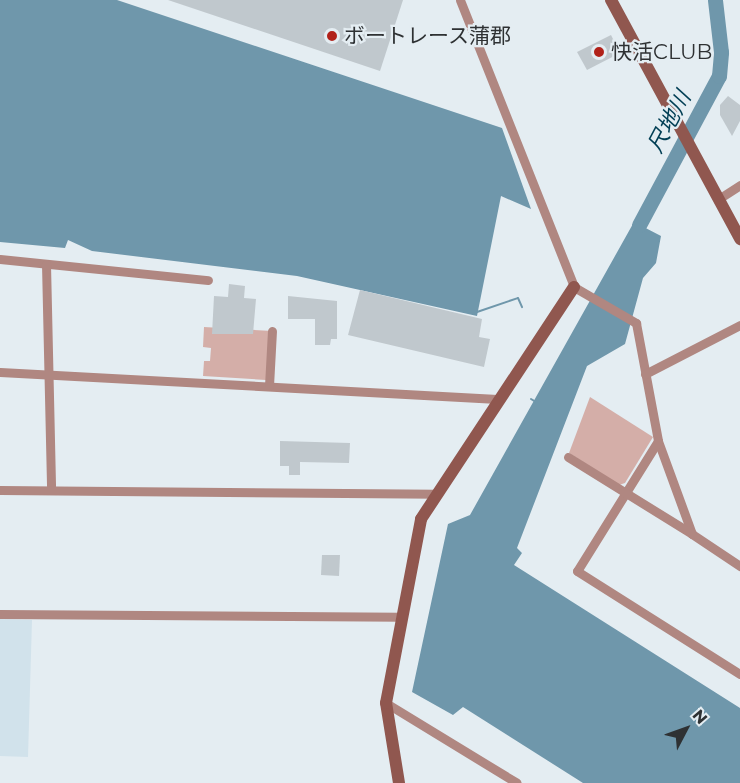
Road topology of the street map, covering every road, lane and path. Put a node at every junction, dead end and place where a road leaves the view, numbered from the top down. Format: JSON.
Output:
{"nodes":[{"id":1,"x":460,"y":0,"type":"edge"},
{"id":2,"x":611,"y":0,"type":"edge"},
{"id":3,"x":740,"y":185,"type":"edge"},
{"id":4,"x":720,"y":198,"type":"junction"},
{"id":5,"x":740,"y":239,"type":"edge"},
{"id":6,"x":0,"y":259,"type":"edge"},
{"id":7,"x":46,"y":264,"type":"junction"},
{"id":8,"x":208,"y":280,"type":"dead end"},
{"id":9,"x":574,"y":287,"type":"junction"},
{"id":10,"x":740,"y":325,"type":"edge"},
{"id":11,"x":272,"y":331,"type":"dead end"},
{"id":12,"x":0,"y":372,"type":"edge"},
{"id":13,"x":49,"y":374,"type":"junction"},
{"id":14,"x":645,"y":374,"type":"junction"},
{"id":15,"x":269,"y":386,"type":"junction"},
{"id":16,"x":497,"y":399,"type":"junction"},
{"id":17,"x":657,"y":441,"type":"junction"},
{"id":18,"x":568,"y":457,"type":"dead end"},
{"id":19,"x":0,"y":490,"type":"edge"},
{"id":20,"x":51,"y":490,"type":"junction"},
{"id":21,"x":436,"y":494,"type":"junction"},
{"id":22,"x":624,"y":494,"type":"junction"},
{"id":23,"x":692,"y":534,"type":"junction"},
{"id":24,"x":740,"y":566,"type":"edge"},
{"id":25,"x":0,"y":614,"type":"edge"},
{"id":26,"x":400,"y":617,"type":"junction"},
{"id":27,"x":740,"y":674,"type":"edge"},
{"id":28,"x":386,"y":703,"type":"junction"},
{"id":29,"x":399,"y":783,"type":"edge"},
{"id":30,"x":517,"y":783,"type":"edge"}],
"edges":[{"from":1,"to":9,"type":"street"},
{"from":2,"to":4,"type":"street"},
{"from":3,"to":4,"type":"street"},
{"from":4,"to":5,"type":"street"},
{"from":6,"to":7,"type":"street"},
{"from":7,"to":8,"type":"street"},
{"from":7,"to":13,"type":"street"},
{"from":9,"to":14,"type":"street"},
{"from":9,"to":16,"type":"street"},
{"from":10,"to":14,"type":"street"},
{"from":11,"to":15,"type":"street"},
{"from":12,"to":13,"type":"street"},
{"from":13,"to":15,"type":"street"},
{"from":13,"to":20,"type":"street"},
{"from":14,"to":17,"type":"street"},
{"from":15,"to":16,"type":"street"},
{"from":16,"to":21,"type":"street"},
{"from":17,"to":22,"type":"street"},
{"from":17,"to":23,"type":"street"},
{"from":18,"to":22,"type":"street"},
{"from":19,"to":20,"type":"street"},
{"from":20,"to":21,"type":"street"},
{"from":21,"to":26,"type":"street"},
{"from":22,"to":23,"type":"street"},
{"from":22,"to":27,"type":"street"},
{"from":23,"to":24,"type":"street"},
{"from":25,"to":26,"type":"street"},
{"from":26,"to":28,"type":"street"},
{"from":28,"to":29,"type":"street"},
{"from":28,"to":30,"type":"street"}]}
